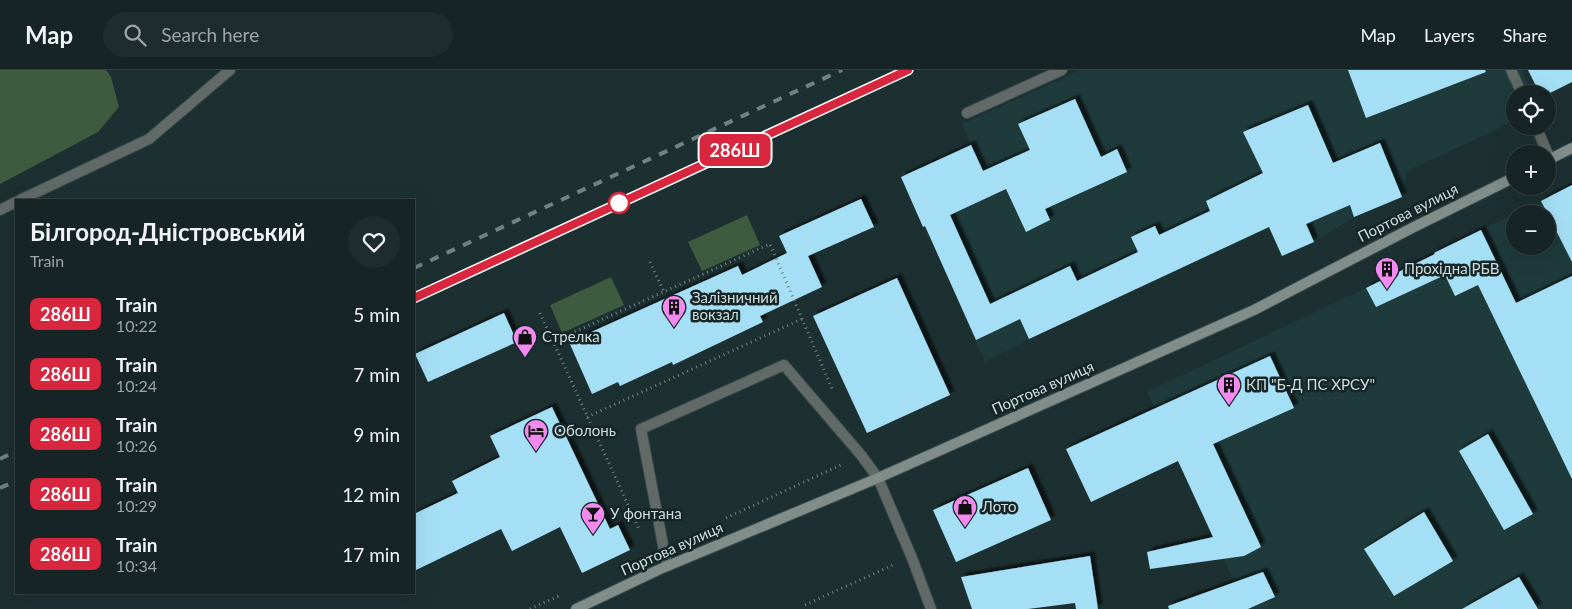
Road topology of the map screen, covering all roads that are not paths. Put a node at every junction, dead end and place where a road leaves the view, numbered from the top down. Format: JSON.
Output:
{"nodes":[{"id":1,"x":230,"y":70,"type":"edge"},
{"id":2,"x":1062,"y":70,"type":"edge"},
{"id":3,"x":1511,"y":70,"type":"edge"},
{"id":4,"x":1518,"y":85,"type":"edge"},
{"id":5,"x":967,"y":113,"type":"dead end"},
{"id":6,"x":1572,"y":148,"type":"edge"},
{"id":7,"x":1556,"y":156,"type":"edge"},
{"id":8,"x":1506,"y":181,"type":"edge"},
{"id":9,"x":22,"y":199,"type":"edge"},
{"id":10,"x":15,"y":202,"type":"edge"},
{"id":11,"x":0,"y":210,"type":"edge"},
{"id":12,"x":878,"y":478,"type":"junction"},
{"id":13,"x":667,"y":566,"type":"junction"},
{"id":14,"x":576,"y":609,"type":"edge"},
{"id":15,"x":931,"y":609,"type":"edge"}],
"edges":[{"from":1,"to":9,"type":"street"},
{"from":2,"to":5,"type":"street"},
{"from":3,"to":4,"type":"street"},
{"from":6,"to":7,"type":"main road"},
{"from":8,"to":12,"type":"main road","name":"Портова вулиця"},
{"from":10,"to":11,"type":"street"},
{"from":12,"to":13,"type":"main road","name":"Портова вулиця"},
{"from":12,"to":13,"type":"street"},
{"from":12,"to":15,"type":"street"},
{"from":13,"to":14,"type":"main road","name":"Портова вулиця"}]}
